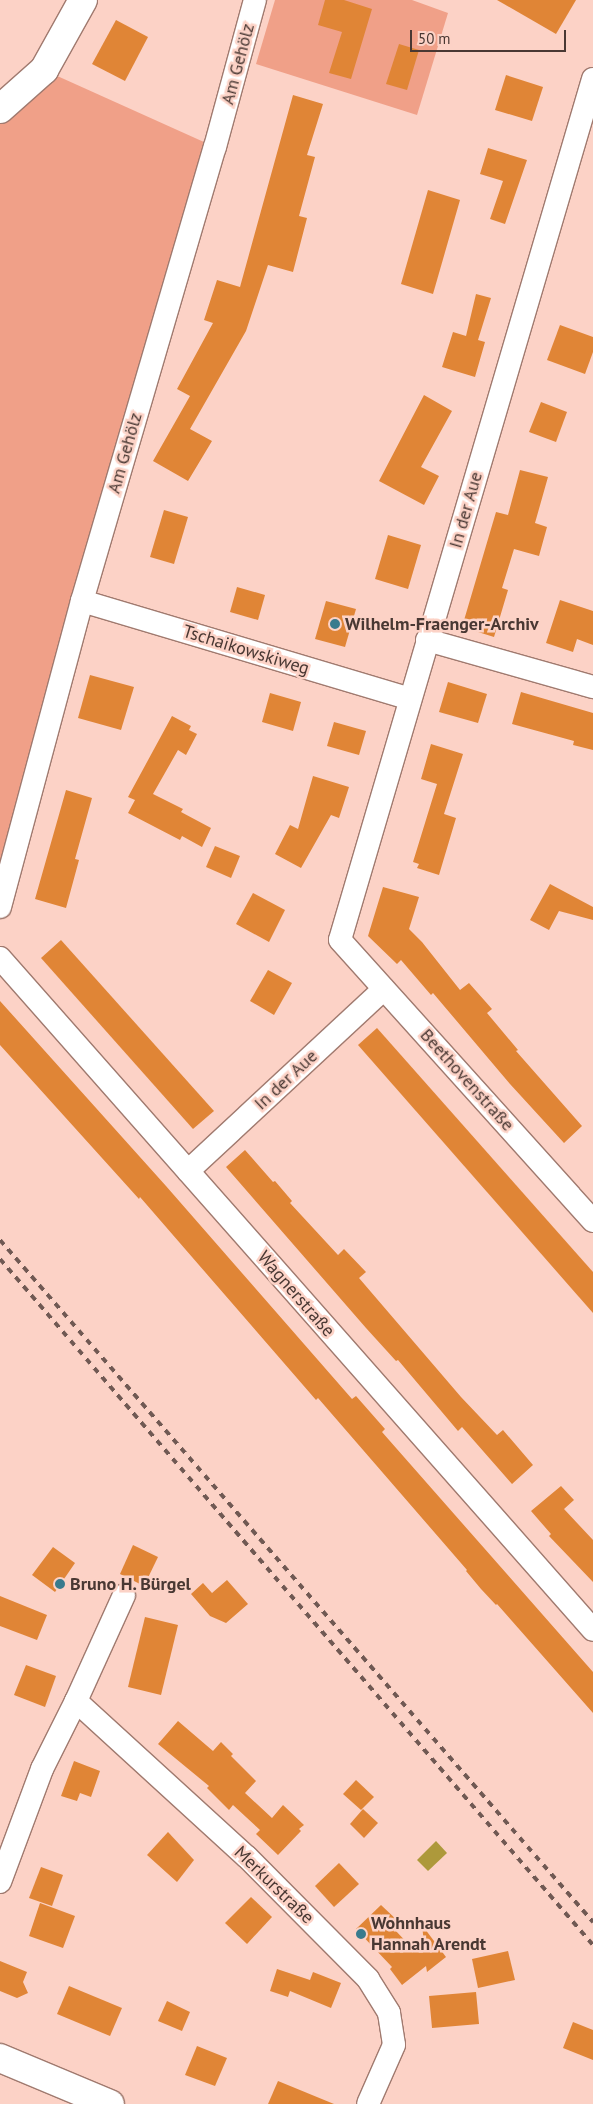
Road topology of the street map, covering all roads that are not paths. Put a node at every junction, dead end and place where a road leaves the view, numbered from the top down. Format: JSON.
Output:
{"nodes":[{"id":1,"x":83,"y":0,"type":"edge"},
{"id":2,"x":255,"y":0,"type":"edge"},
{"id":3,"x":593,"y":79,"type":"edge"},
{"id":4,"x":0,"y":109,"type":"edge"},
{"id":5,"x":82,"y":601,"type":"junction"},
{"id":6,"x":427,"y":640,"type":"junction"},
{"id":7,"x":593,"y":687,"type":"edge"},
{"id":8,"x":410,"y":699,"type":"junction"},
{"id":9,"x":0,"y":907,"type":"edge"},
{"id":10,"x":340,"y":940,"type":"joint"},
{"id":11,"x":0,"y":958,"type":"edge"},
{"id":12,"x":384,"y":989,"type":"junction"},
{"id":13,"x":188,"y":1171,"type":"junction"},
{"id":14,"x":593,"y":1221,"type":"edge"},
{"id":15,"x":124,"y":1595,"type":"dead end"},
{"id":16,"x":593,"y":1630,"type":"edge"},
{"id":17,"x":76,"y":1702,"type":"junction"},
{"id":18,"x":0,"y":1882,"type":"edge"},
{"id":19,"x":0,"y":2058,"type":"edge"},
{"id":20,"x":110,"y":2104,"type":"edge"},
{"id":21,"x":368,"y":2104,"type":"edge"}],
"edges":[{"from":1,"to":4,"type":"street"},
{"from":2,"to":5,"type":"street","name":"Am Gehölz"},
{"from":3,"to":6,"type":"street","name":"In der Aue"},
{"from":5,"to":8,"type":"street","name":"Tschaikowskiweg"},
{"from":5,"to":9,"type":"street","name":"Am Gehölz"},
{"from":6,"to":7,"type":"street"},
{"from":6,"to":8,"type":"street","name":"In der Aue"},
{"from":8,"to":10,"type":"street","name":"In der Aue"},
{"from":10,"to":12,"type":"street","name":"Beethovenstraße"},
{"from":11,"to":13,"type":"street","name":"Wagnerstraße"},
{"from":12,"to":13,"type":"street","name":"In der Aue"},
{"from":12,"to":14,"type":"street","name":"Beethovenstraße"},
{"from":13,"to":16,"type":"street","name":"Wagnerstraße"},
{"from":15,"to":17,"type":"street"},
{"from":17,"to":18,"type":"street"},
{"from":17,"to":21,"type":"street","name":"Merkurstraße"},
{"from":19,"to":20,"type":"street"}]}
